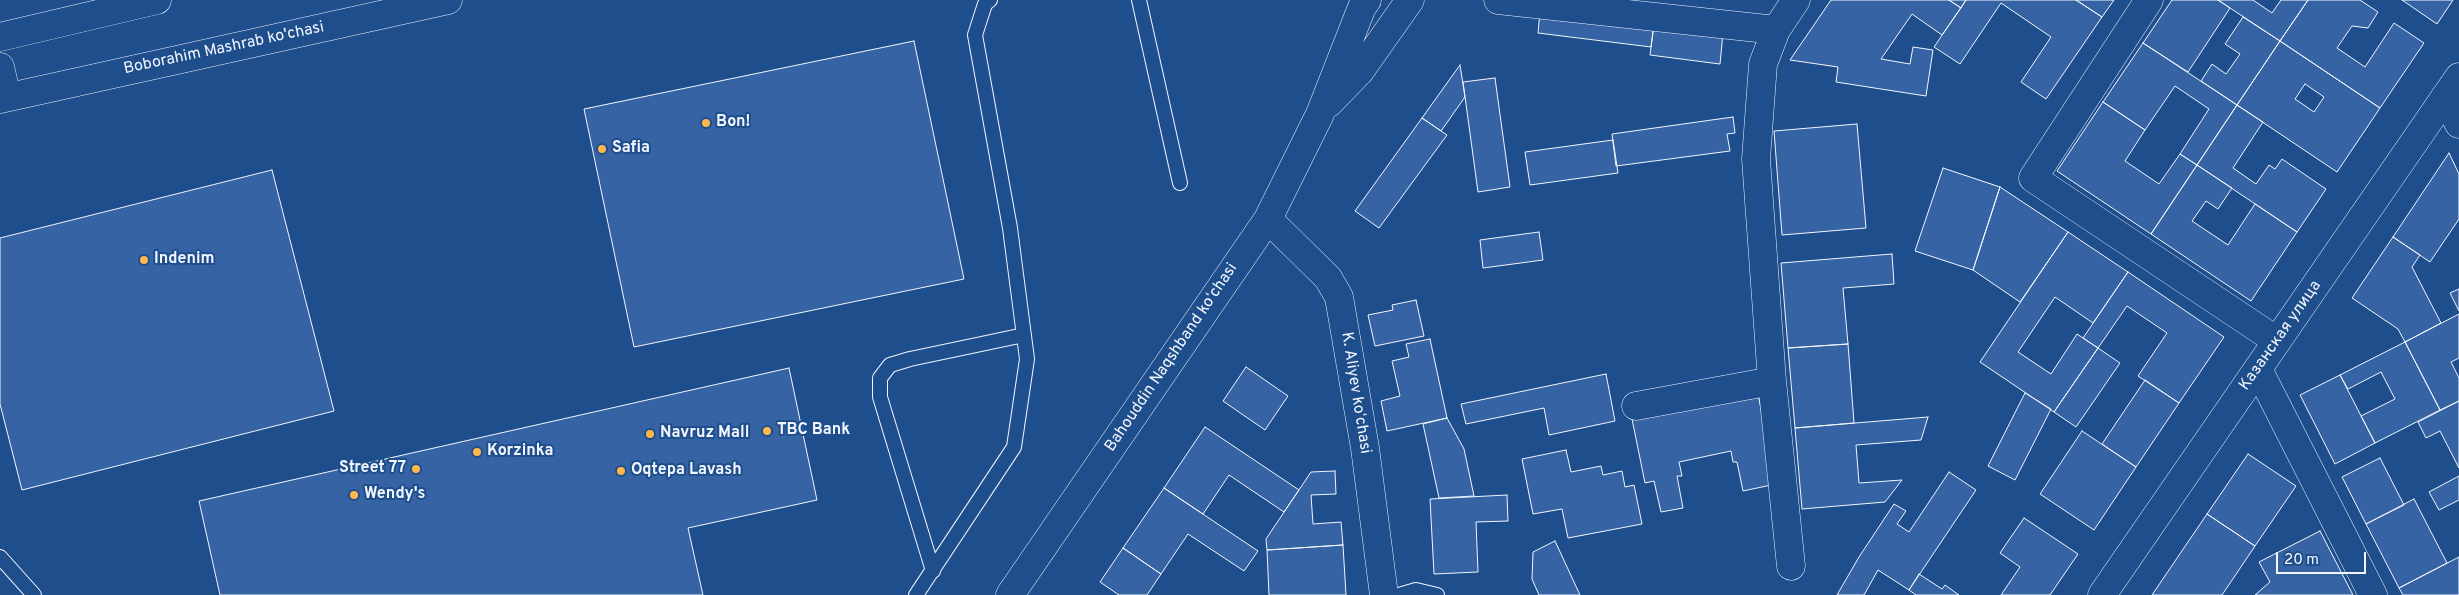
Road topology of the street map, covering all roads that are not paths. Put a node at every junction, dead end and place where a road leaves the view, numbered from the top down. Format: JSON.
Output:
{"nodes":[{"id":1,"x":157,"y":0,"type":"edge"},
{"id":2,"x":448,"y":0,"type":"edge"},
{"id":3,"x":990,"y":0,"type":"edge"},
{"id":4,"x":1139,"y":0,"type":"edge"},
{"id":5,"x":1367,"y":0,"type":"edge"},
{"id":6,"x":1410,"y":0,"type":"edge"},
{"id":7,"x":1498,"y":0,"type":"edge"},
{"id":8,"x":1796,"y":0,"type":"edge"},
{"id":9,"x":2149,"y":0,"type":"edge"},
{"id":10,"x":1776,"y":30,"type":"junction"},
{"id":11,"x":0,"y":37,"type":"edge"},
{"id":12,"x":0,"y":67,"type":"edge"},
{"id":13,"x":2452,"y":87,"type":"edge"},
{"id":14,"x":4,"y":98,"type":"edge"},
{"id":15,"x":1320,"y":114,"type":"junction"},
{"id":16,"x":2459,"y":124,"type":"edge"},
{"id":17,"x":1180,"y":183,"type":"dead end"},
{"id":18,"x":1268,"y":219,"type":"junction"},
{"id":19,"x":1024,"y":335,"type":"junction"},
{"id":20,"x":2277,"y":341,"type":"junction"},
{"id":21,"x":2258,"y":369,"type":"junction"},
{"id":22,"x":1772,"y":381,"type":"junction"},
{"id":23,"x":1636,"y":406,"type":"dead end"},
{"id":24,"x":0,"y":557,"type":"edge"},
{"id":25,"x":1791,"y":566,"type":"dead end"},
{"id":26,"x":934,"y":571,"type":"junction"},
{"id":27,"x":34,"y":595,"type":"edge"},
{"id":28,"x":916,"y":595,"type":"edge"},
{"id":29,"x":1010,"y":595,"type":"edge"},
{"id":30,"x":1384,"y":595,"type":"edge"},
{"id":31,"x":1399,"y":595,"type":"edge"},
{"id":32,"x":1436,"y":595,"type":"edge"},
{"id":33,"x":2102,"y":595,"type":"edge"},
{"id":34,"x":2373,"y":595,"type":"edge"}],
"edges":[{"from":1,"to":11,"type":"street"},
{"from":2,"to":14,"type":"street","name":"Boborahim Mashrab ko'chasi"},
{"from":3,"to":19,"type":"lane"},
{"from":4,"to":17,"type":"lane"},
{"from":5,"to":15,"type":"street"},
{"from":6,"to":15,"type":"street"},
{"from":7,"to":10,"type":"street"},
{"from":8,"to":10,"type":"street"},
{"from":9,"to":20,"type":"street"},
{"from":10,"to":22,"type":"street"},
{"from":12,"to":14,"type":"street"},
{"from":13,"to":16,"type":"street"},
{"from":13,"to":20,"type":"street","name":"Казанская улица"},
{"from":15,"to":18,"type":"street","name":"Bahouddin Naqshband koʻchasi"},
{"from":18,"to":29,"type":"street","name":"Bahouddin Naqshband koʻchasi"},
{"from":18,"to":30,"type":"street","name":"K. Aliyev koʻchasi"},
{"from":19,"to":26,"type":"lane"},
{"from":19,"to":26,"type":"lane"},
{"from":20,"to":21,"type":"street","name":"Казанская улица"},
{"from":21,"to":33,"type":"street","name":"Казанская улица"},
{"from":21,"to":34,"type":"street"},
{"from":22,"to":23,"type":"street"},
{"from":22,"to":25,"type":"street"},
{"from":24,"to":27,"type":"lane"},
{"from":26,"to":28,"type":"lane"},
{"from":31,"to":32,"type":"lane"}]}
